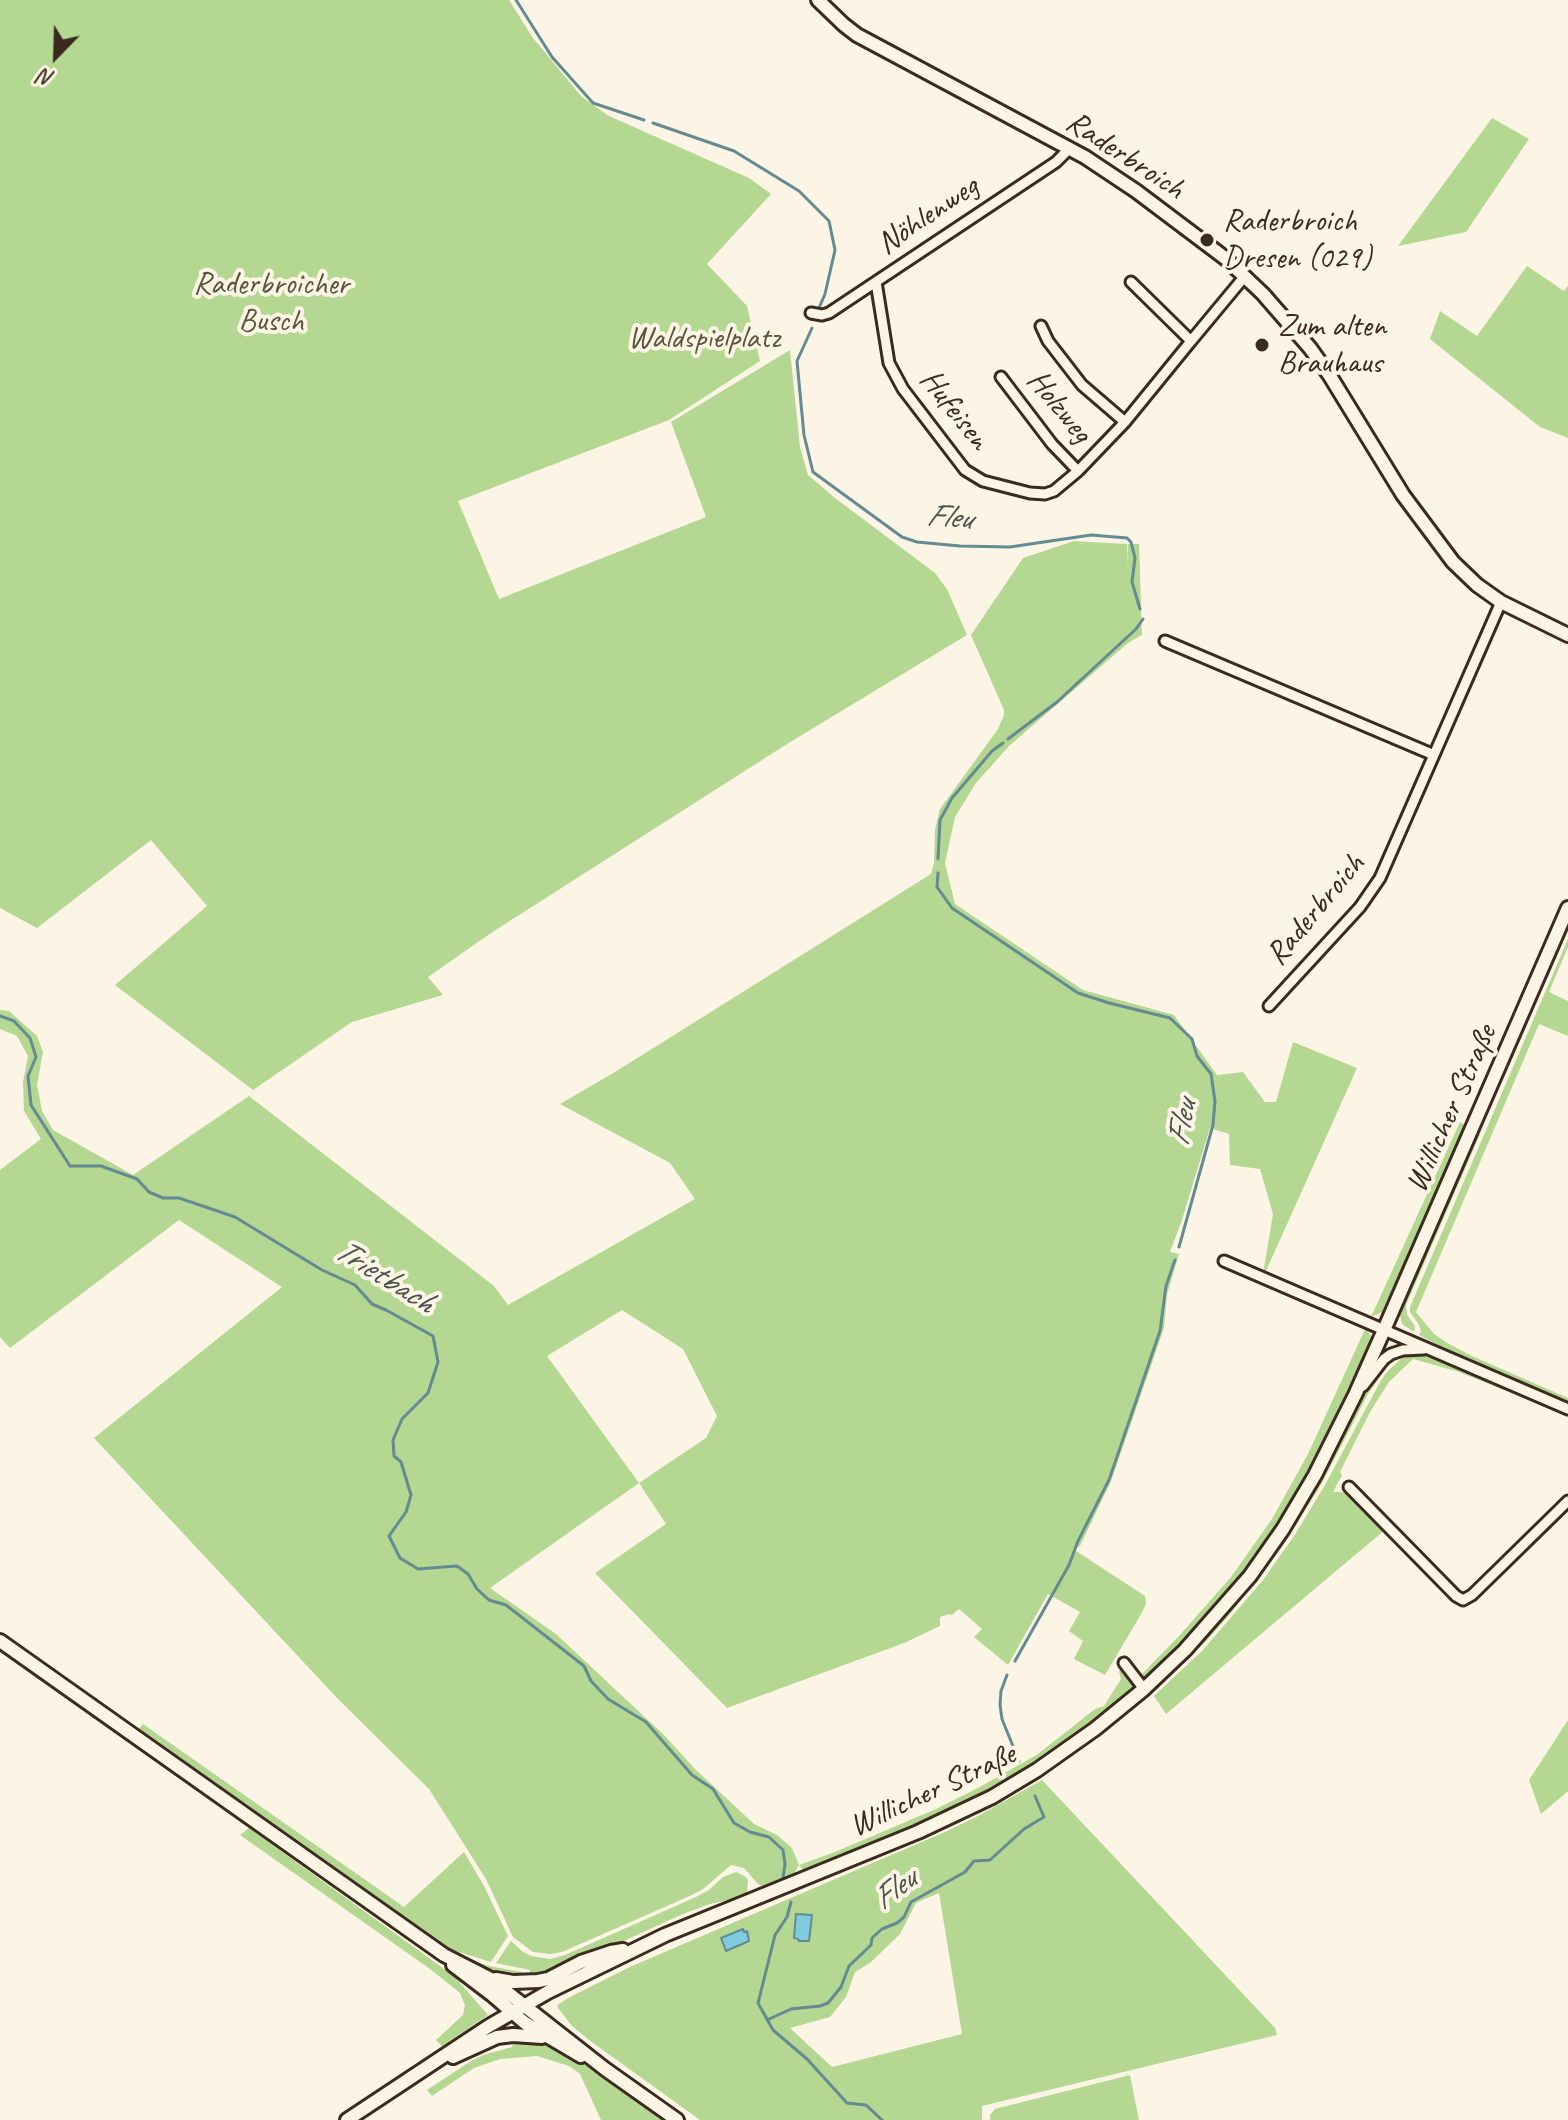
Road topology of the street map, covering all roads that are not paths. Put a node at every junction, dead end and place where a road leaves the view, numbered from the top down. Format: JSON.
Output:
{"nodes":[{"id":1,"x":818,"y":0,"type":"edge"},
{"id":2,"x":1070,"y":148,"type":"junction"},
{"id":3,"x":1245,"y":276,"type":"junction"},
{"id":4,"x":876,"y":282,"type":"junction"},
{"id":5,"x":1131,"y":282,"type":"dead end"},
{"id":6,"x":811,"y":313,"type":"dead end"},
{"id":7,"x":1041,"y":326,"type":"dead end"},
{"id":8,"x":1191,"y":341,"type":"junction"},
{"id":9,"x":1001,"y":377,"type":"dead end"},
{"id":10,"x":1125,"y":422,"type":"junction"},
{"id":11,"x":1078,"y":471,"type":"junction"},
{"id":12,"x":1501,"y":602,"type":"junction"},
{"id":13,"x":1568,"y":635,"type":"edge"},
{"id":14,"x":1165,"y":641,"type":"dead end"},
{"id":15,"x":1434,"y":755,"type":"junction"},
{"id":16,"x":1568,"y":908,"type":"edge"},
{"id":17,"x":1269,"y":1006,"type":"dead end"},
{"id":18,"x":1224,"y":1261,"type":"dead end"},
{"id":19,"x":1384,"y":1330,"type":"junction"},
{"id":20,"x":1432,"y":1350,"type":"junction"},
{"id":21,"x":1355,"y":1395,"type":"junction"},
{"id":22,"x":1568,"y":1409,"type":"edge"},
{"id":23,"x":1349,"y":1487,"type":"dead end"},
{"id":24,"x":1568,"y":1501,"type":"edge"},
{"id":25,"x":0,"y":1641,"type":"edge"},
{"id":26,"x":1124,"y":1663,"type":"dead end"},
{"id":27,"x":1144,"y":1689,"type":"junction"},
{"id":28,"x":634,"y":1949,"type":"junction"},
{"id":29,"x":444,"y":1955,"type":"junction"},
{"id":30,"x":489,"y":1978,"type":"junction"},
{"id":31,"x":525,"y":2005,"type":"junction"},
{"id":32,"x":512,"y":2012,"type":"junction"},
{"id":33,"x":547,"y":2037,"type":"junction"},
{"id":34,"x":605,"y":2069,"type":"junction"},
{"id":35,"x":418,"y":2074,"type":"junction"},
{"id":36,"x":347,"y":2120,"type":"edge"},
{"id":37,"x":677,"y":2120,"type":"edge"}],
"edges":[{"from":1,"to":2,"type":"main road","name":"Raderbroich"},
{"from":2,"to":3,"type":"main road","name":"Raderbroich"},
{"from":2,"to":4,"type":"street","name":"Nöhlenweg"},
{"from":3,"to":8,"type":"street","name":"Hufeisen"},
{"from":3,"to":12,"type":"main road","name":"Raderbroich"},
{"from":4,"to":6,"type":"street","name":"Nöhlenweg"},
{"from":4,"to":11,"type":"street","name":"Hufeisen"},
{"from":5,"to":8,"type":"street"},
{"from":7,"to":10,"type":"street"},
{"from":8,"to":10,"type":"street","name":"Hufeisen"},
{"from":9,"to":11,"type":"street","name":"Holzweg"},
{"from":10,"to":11,"type":"street","name":"Hufeisen"},
{"from":12,"to":13,"type":"main road","name":"Raderbroich"},
{"from":12,"to":15,"type":"street","name":"Raderbroich"},
{"from":14,"to":15,"type":"street"},
{"from":15,"to":17,"type":"street","name":"Raderbroich"},
{"from":16,"to":19,"type":"main road","name":"Willicher Straße"},
{"from":18,"to":19,"type":"street"},
{"from":19,"to":20,"type":"street"},
{"from":19,"to":21,"type":"main road","name":"Willicher Straße"},
{"from":20,"to":21,"type":"street"},
{"from":20,"to":22,"type":"street"},
{"from":21,"to":27,"type":"main road","name":"Willicher Straße"},
{"from":23,"to":24,"type":"street"},
{"from":25,"to":29,"type":"main road"},
{"from":26,"to":27,"type":"street"},
{"from":27,"to":28,"type":"main road","name":"Willicher Straße"},
{"from":28,"to":30,"type":"main road"},
{"from":28,"to":31,"type":"main road","name":"Willicher Straße"},
{"from":29,"to":30,"type":"main road"},
{"from":29,"to":32,"type":"main road"},
{"from":30,"to":31,"type":"main road"},
{"from":31,"to":32,"type":"main road","name":"Willicher Straße"},
{"from":31,"to":34,"type":"main road"},
{"from":32,"to":33,"type":"main road"},
{"from":32,"to":35,"type":"main road","name":"Willicher Straße"},
{"from":33,"to":34,"type":"main road"},
{"from":33,"to":35,"type":"main road"},
{"from":34,"to":37,"type":"main road"},
{"from":35,"to":36,"type":"main road","name":"Willicher Straße"}]}
